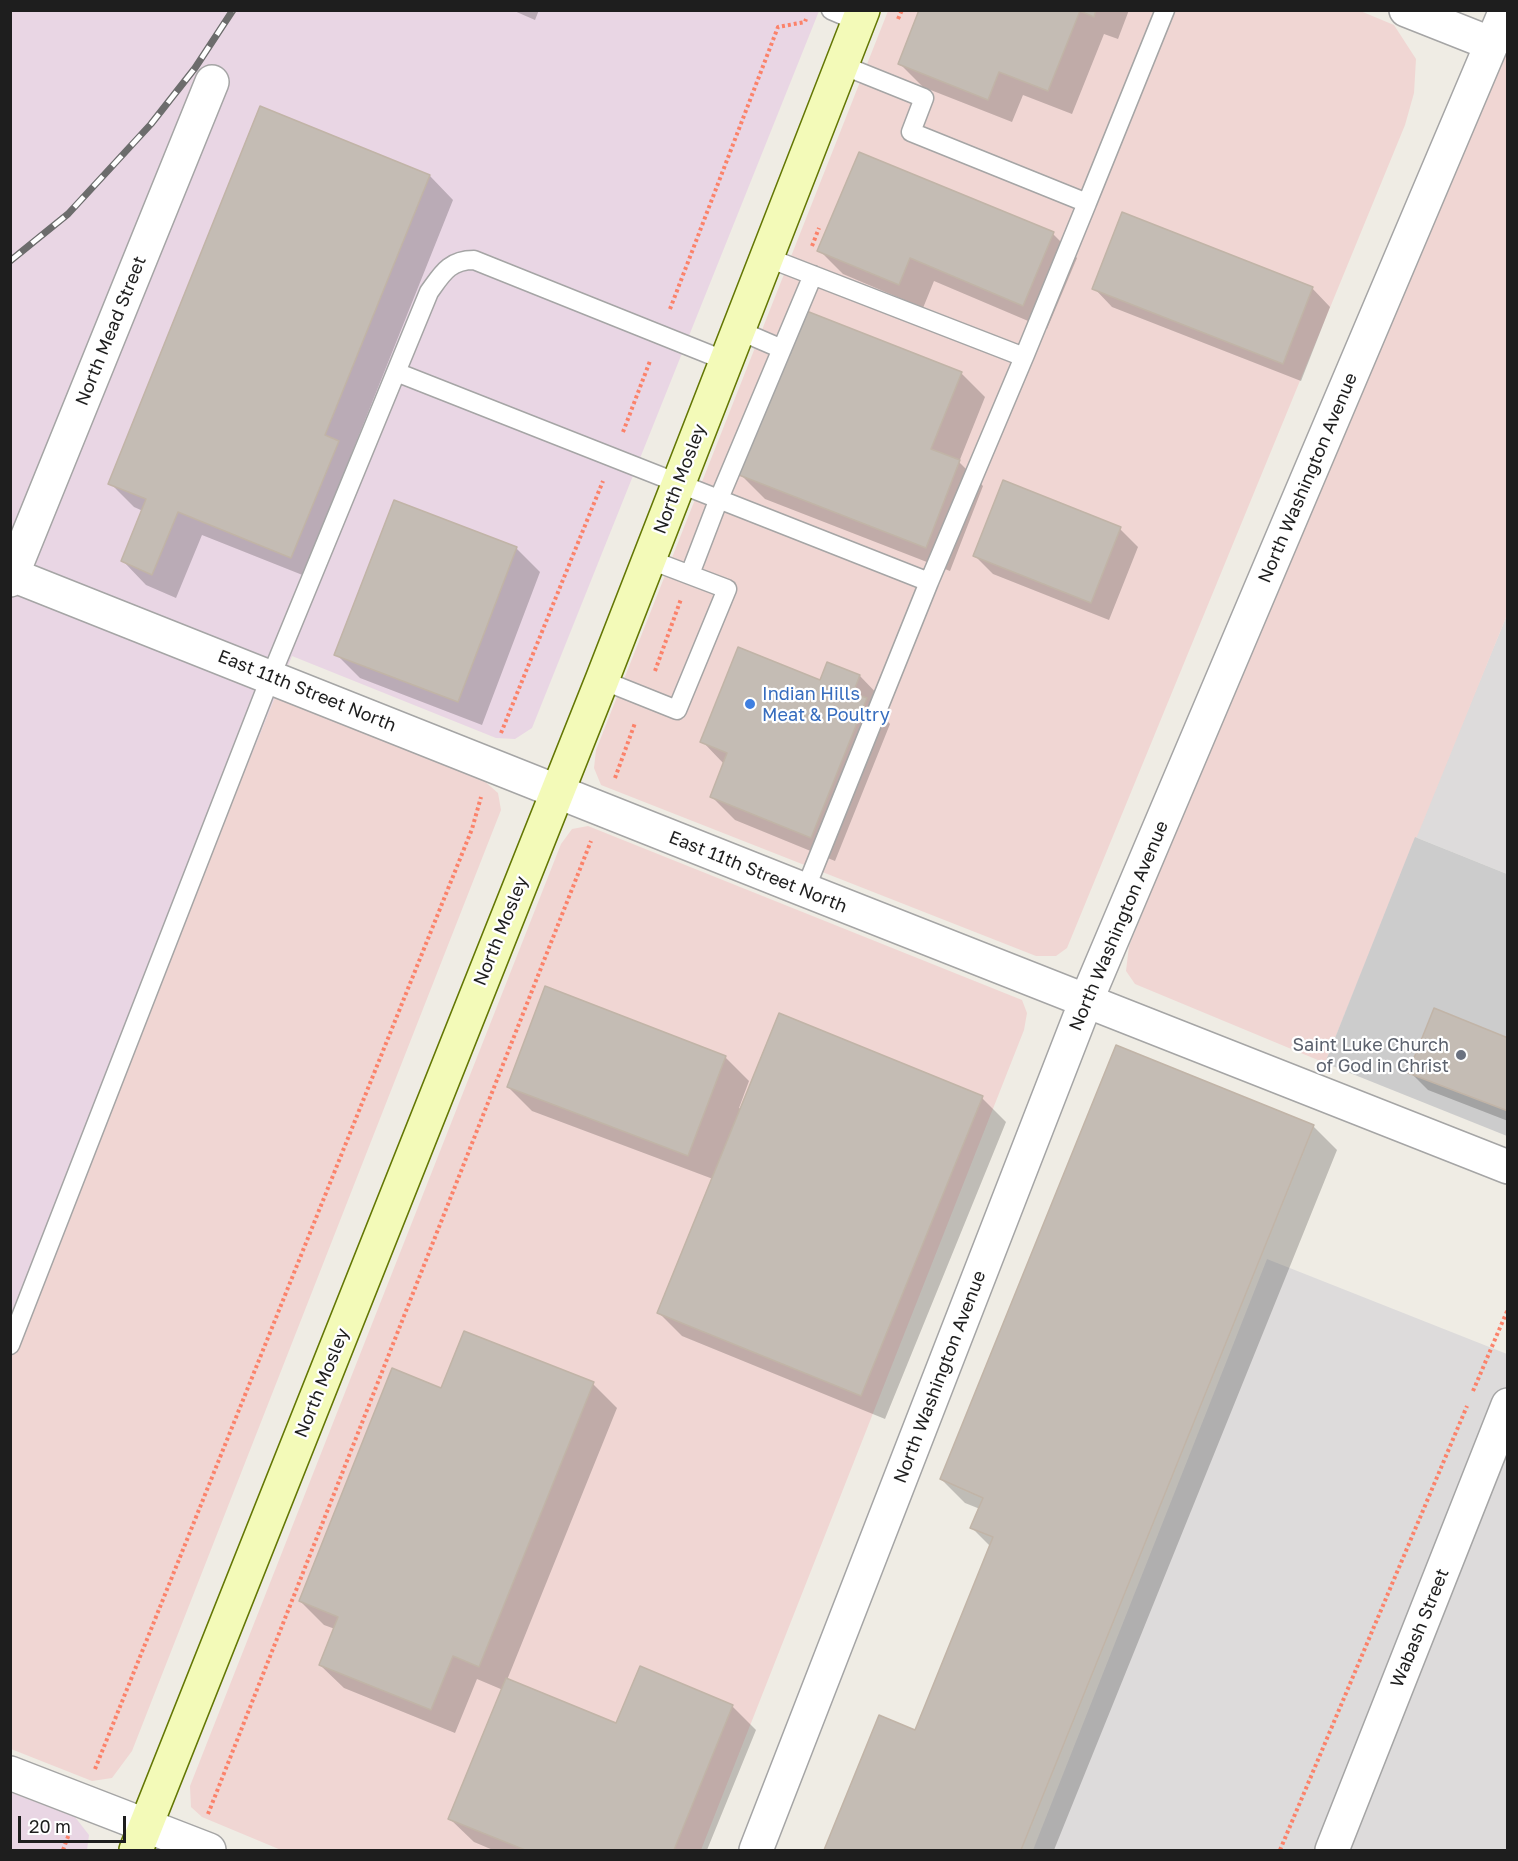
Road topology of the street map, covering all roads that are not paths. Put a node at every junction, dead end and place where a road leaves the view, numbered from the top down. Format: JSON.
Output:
{"nodes":[{"id":1,"x":1165,"y":10,"type":"edge"},
{"id":2,"x":1406,"y":10,"type":"edge"},
{"id":3,"x":851,"y":14,"type":"edge"},
{"id":4,"x":1503,"y":22,"type":"edge"},
{"id":5,"x":842,"y":65,"type":"junction"},
{"id":6,"x":212,"y":82,"type":"dead end"},
{"id":7,"x":1087,"y":203,"type":"junction"},
{"id":8,"x":766,"y":257,"type":"junction"},
{"id":9,"x":808,"y":273,"type":"junction"},
{"id":10,"x":738,"y":330,"type":"junction"},
{"id":11,"x":782,"y":349,"type":"junction"},
{"id":12,"x":1024,"y":357,"type":"junction"},
{"id":13,"x":726,"y":361,"type":"junction"},
{"id":14,"x":396,"y":372,"type":"junction"},
{"id":15,"x":678,"y":484,"type":"junction"},
{"id":16,"x":718,"y":501,"type":"junction"},
{"id":17,"x":648,"y":559,"type":"junction"},
{"id":18,"x":690,"y":574,"type":"junction"},
{"id":19,"x":11,"y":576,"type":"edge"},
{"id":20,"x":928,"y":582,"type":"junction"},
{"id":21,"x":271,"y":676,"type":"junction"},
{"id":22,"x":602,"y":680,"type":"junction"},
{"id":23,"x":556,"y":792,"type":"junction"},
{"id":24,"x":805,"y":890,"type":"junction"},
{"id":25,"x":1086,"y":1001,"type":"junction"},
{"id":26,"x":1508,"y":1167,"type":"edge"},
{"id":27,"x":10,"y":1345,"type":"edge"},
{"id":28,"x":1508,"y":1405,"type":"edge"},
{"id":29,"x":10,"y":1773,"type":"edge"},
{"id":30,"x":141,"y":1838,"type":"edge"},
{"id":31,"x":202,"y":1848,"type":"edge"},
{"id":32,"x":756,"y":1851,"type":"edge"},
{"id":33,"x":1332,"y":1851,"type":"edge"}],
"edges":[{"from":1,"to":7,"type":"lane"},
{"from":2,"to":4,"type":"street"},
{"from":3,"to":5,"type":"street","name":"North Mosley"},
{"from":4,"to":25,"type":"street","name":"North Washington Avenue"},
{"from":5,"to":7,"type":"lane"},
{"from":5,"to":8,"type":"street","name":"North Mosley"},
{"from":6,"to":19,"type":"street","name":"North Mead Street"},
{"from":7,"to":12,"type":"lane"},
{"from":8,"to":9,"type":"lane"},
{"from":8,"to":10,"type":"street","name":"North Mosley"},
{"from":9,"to":11,"type":"lane"},
{"from":9,"to":12,"type":"lane"},
{"from":10,"to":11,"type":"lane"},
{"from":10,"to":13,"type":"street","name":"North Mosley"},
{"from":11,"to":16,"type":"lane"},
{"from":12,"to":20,"type":"lane"},
{"from":13,"to":14,"type":"lane"},
{"from":13,"to":15,"type":"street","name":"North Mosley"},
{"from":14,"to":15,"type":"lane"},
{"from":14,"to":21,"type":"lane"},
{"from":15,"to":16,"type":"lane"},
{"from":15,"to":17,"type":"street","name":"North Mosley"},
{"from":16,"to":18,"type":"lane"},
{"from":16,"to":20,"type":"lane"},
{"from":17,"to":18,"type":"lane"},
{"from":17,"to":22,"type":"street","name":"North Mosley"},
{"from":18,"to":22,"type":"lane"},
{"from":19,"to":21,"type":"street","name":"East 11th Street North"},
{"from":20,"to":24,"type":"lane"},
{"from":21,"to":23,"type":"street","name":"East 11th Street North"},
{"from":21,"to":27,"type":"lane"},
{"from":22,"to":23,"type":"street","name":"North Mosley"},
{"from":23,"to":24,"type":"street","name":"East 11th Street North"},
{"from":23,"to":30,"type":"street","name":"North Mosley"},
{"from":24,"to":25,"type":"street","name":"East 11th Street North"},
{"from":25,"to":26,"type":"street","name":"East 11th Street North"},
{"from":25,"to":32,"type":"street","name":"North Washington Avenue"},
{"from":28,"to":33,"type":"street","name":"Wabash Street"},
{"from":29,"to":30,"type":"street"},
{"from":30,"to":31,"type":"street"}]}
